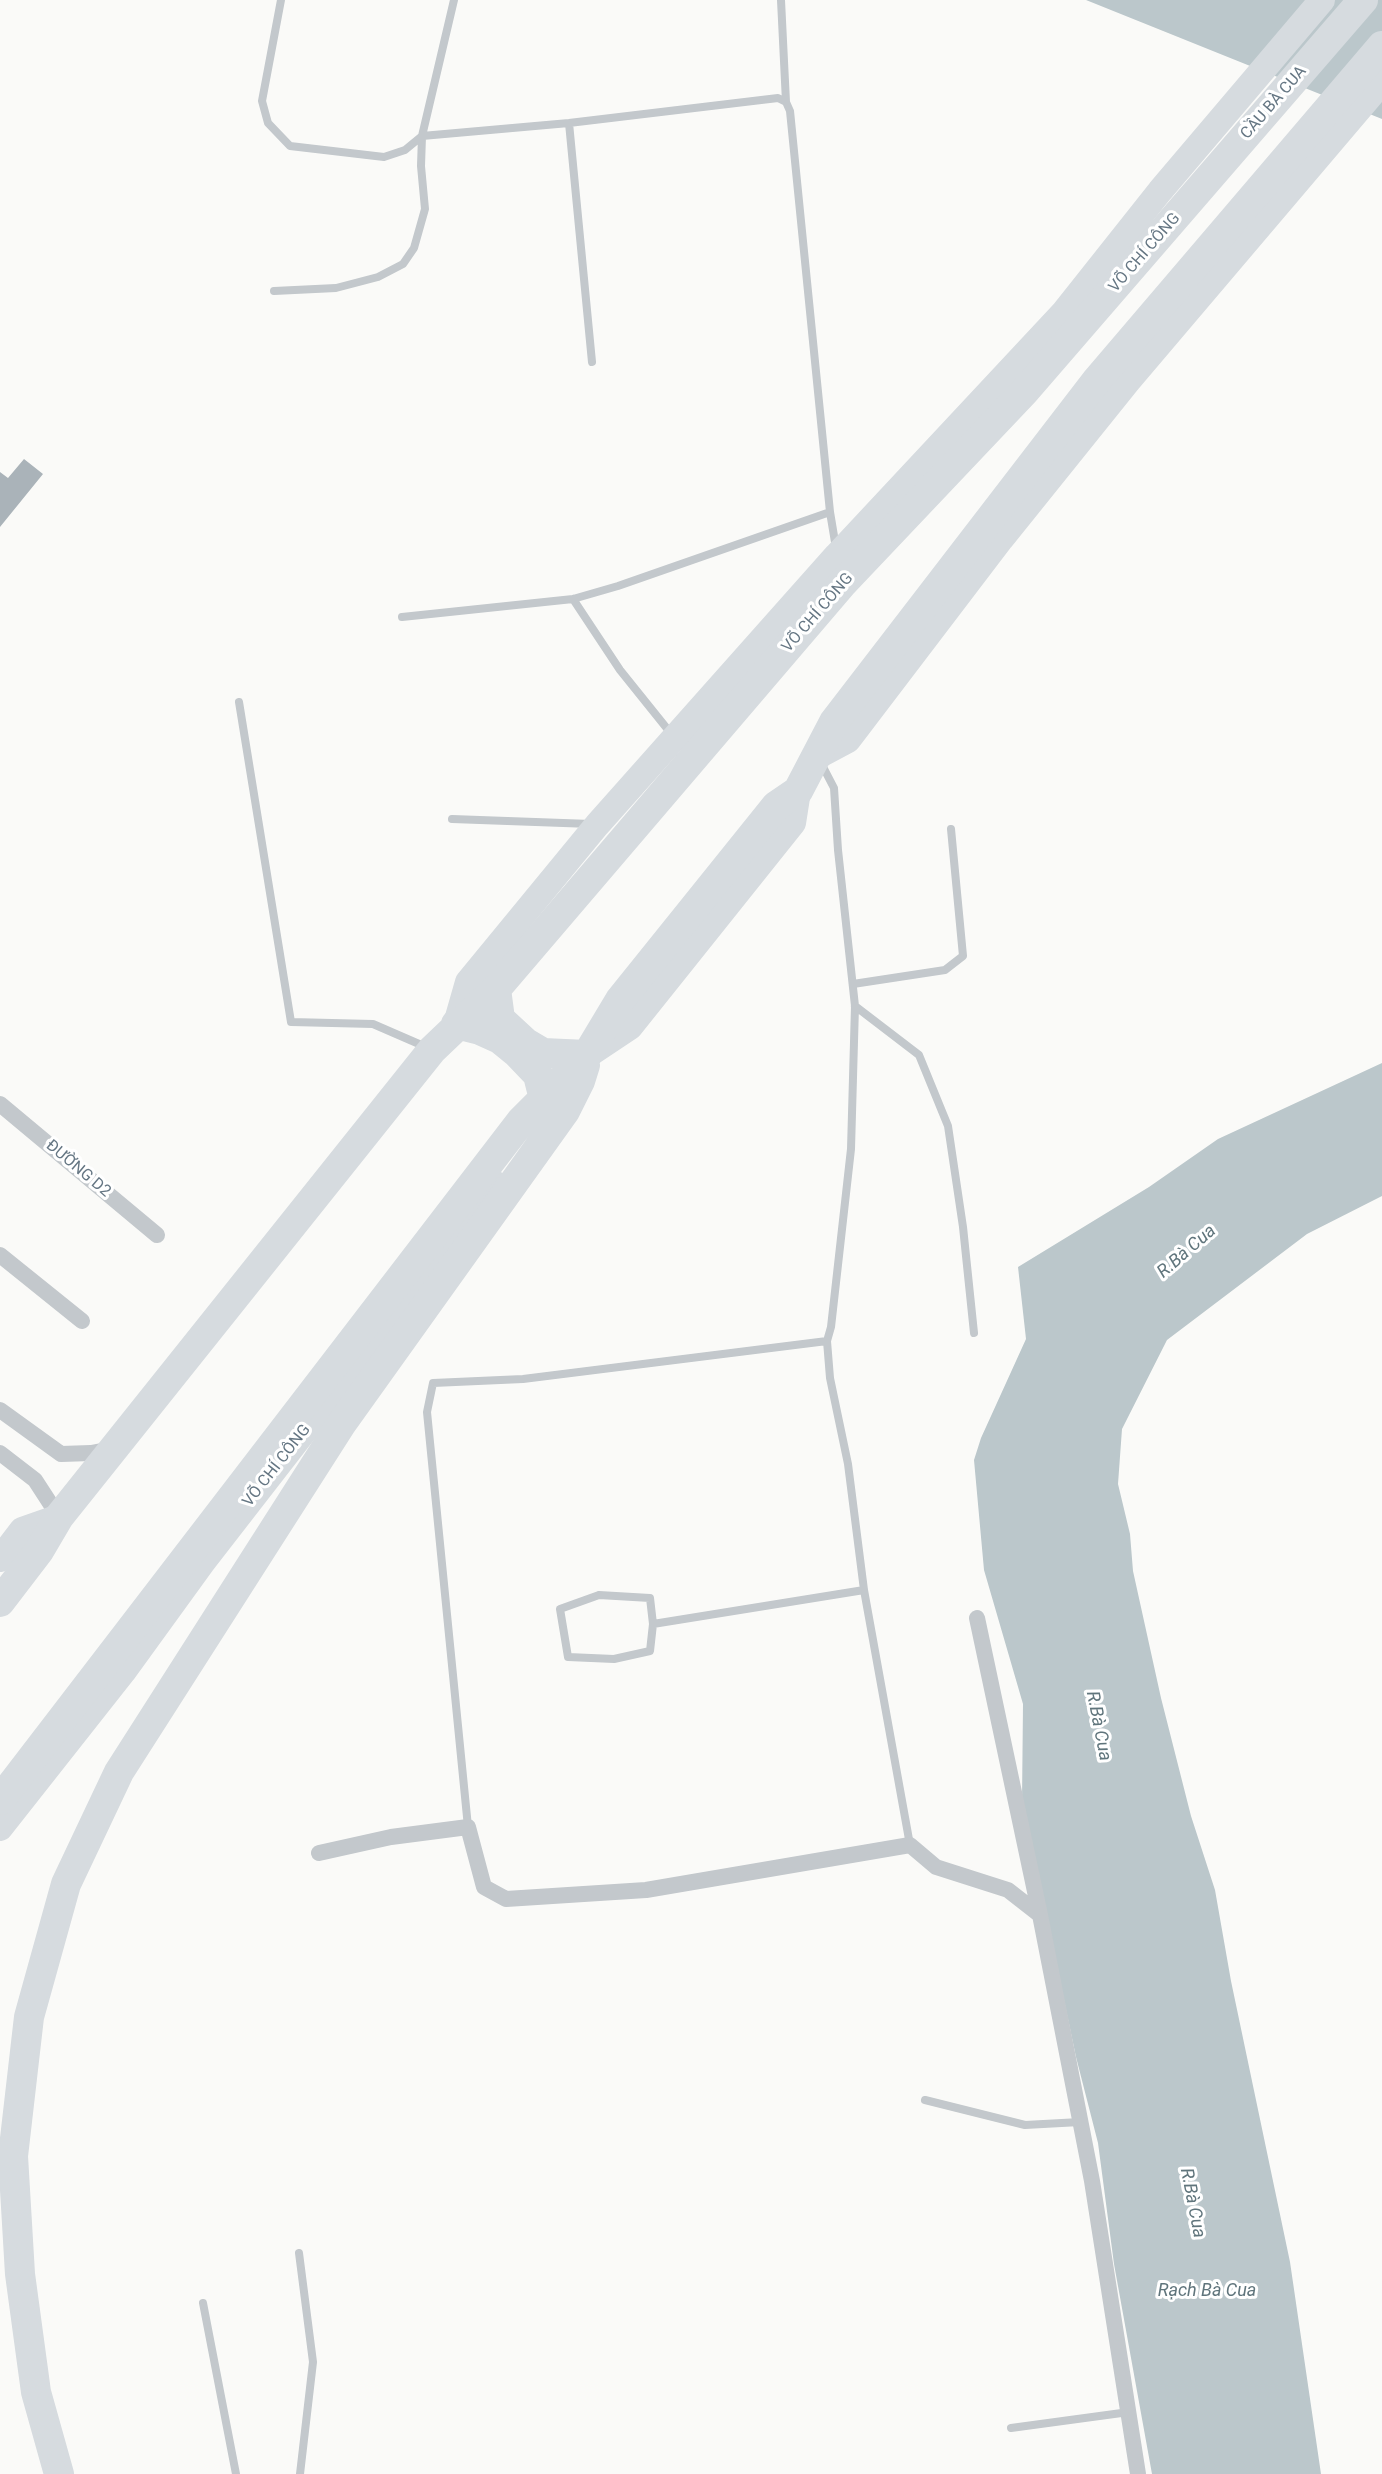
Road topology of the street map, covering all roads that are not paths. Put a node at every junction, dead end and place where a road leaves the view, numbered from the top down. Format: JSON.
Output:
{"nodes":[{"id":1,"x":281,"y":0,"type":"edge"},
{"id":2,"x":454,"y":0,"type":"edge"},
{"id":3,"x":781,"y":0,"type":"edge"},
{"id":4,"x":1322,"y":0,"type":"edge"},
{"id":5,"x":1363,"y":0,"type":"edge"},
{"id":6,"x":1382,"y":46,"type":"edge"},
{"id":7,"x":1382,"y":82,"type":"edge"},
{"id":8,"x":786,"y":102,"type":"junction"},
{"id":9,"x":569,"y":123,"type":"junction"},
{"id":10,"x":422,"y":136,"type":"junction"},
{"id":11,"x":1160,"y":191,"type":"joint"},
{"id":12,"x":1186,"y":206,"type":"joint"},
{"id":13,"x":1248,"y":220,"type":"junction"},
{"id":14,"x":274,"y":291,"type":"dead end"},
{"id":15,"x":592,"y":362,"type":"dead end"},
{"id":16,"x":830,"y":512,"type":"junction"},
{"id":17,"x":837,"y":555,"type":"junction"},
{"id":18,"x":842,"y":584,"type":"junction"},
{"id":19,"x":573,"y":598,"type":"junction"},
{"id":20,"x":402,"y":616,"type":"dead end"},
{"id":21,"x":239,"y":702,"type":"dead end"},
{"id":22,"x":684,"y":749,"type":"junction"},
{"id":23,"x":818,"y":756,"type":"junction"},
{"id":24,"x":452,"y":819,"type":"dead end"},
{"id":25,"x":951,"y":829,"type":"dead end"},
{"id":26,"x":608,"y":834,"type":"junction"},
{"id":27,"x":853,"y":984,"type":"junction"},
{"id":28,"x":496,"y":989,"type":"junction"},
{"id":29,"x":855,"y":1006,"type":"junction"},
{"id":30,"x":456,"y":1024,"type":"junction"},
{"id":31,"x":432,"y":1050,"type":"junction"},
{"id":32,"x":587,"y":1055,"type":"junction"},
{"id":33,"x":544,"y":1099,"type":"junction"},
{"id":34,"x":0,"y":1104,"type":"edge"},
{"id":35,"x":157,"y":1235,"type":"dead end"},
{"id":36,"x":0,"y":1255,"type":"edge"},
{"id":37,"x":82,"y":1321,"type":"dead end"},
{"id":38,"x":974,"y":1333,"type":"dead end"},
{"id":39,"x":827,"y":1341,"type":"junction"},
{"id":40,"x":0,"y":1410,"type":"edge"},
{"id":41,"x":113,"y":1448,"type":"junction"},
{"id":42,"x":0,"y":1454,"type":"edge"},
{"id":43,"x":59,"y":1517,"type":"junction"},
{"id":44,"x":0,"y":1558,"type":"edge"},
{"id":45,"x":864,"y":1590,"type":"junction"},
{"id":46,"x":0,"y":1602,"type":"edge"},
{"id":47,"x":976,"y":1618,"type":"dead end"},
{"id":48,"x":653,"y":1624,"type":"junction"},
{"id":49,"x":0,"y":1800,"type":"edge"},
{"id":50,"x":468,"y":1827,"type":"junction"},
{"id":51,"x":0,"y":1828,"type":"edge"},
{"id":52,"x":910,"y":1845,"type":"junction"},
{"id":53,"x":319,"y":1853,"type":"dead end"},
{"id":54,"x":1040,"y":1915,"type":"junction"},
{"id":55,"x":925,"y":2100,"type":"dead end"},
{"id":56,"x":1080,"y":2122,"type":"junction"},
{"id":57,"x":298,"y":2253,"type":"dead end"},
{"id":58,"x":203,"y":2303,"type":"dead end"},
{"id":59,"x":1129,"y":2412,"type":"junction"},
{"id":60,"x":1011,"y":2428,"type":"dead end"},
{"id":61,"x":59,"y":2474,"type":"edge"},
{"id":62,"x":236,"y":2474,"type":"edge"},
{"id":63,"x":300,"y":2474,"type":"edge"},
{"id":64,"x":1138,"y":2474,"type":"edge"}],
"edges":[{"from":1,"to":10,"type":"lane"},
{"from":2,"to":10,"type":"lane"},
{"from":3,"to":8,"type":"lane"},
{"from":4,"to":11,"type":"main road","name":"CẦU BÀ CUA"},
{"from":5,"to":12,"type":"highway","name":"CẦU BÀ CUA"},
{"from":6,"to":13,"type":"highway"},
{"from":7,"to":13,"type":"main road"},
{"from":8,"to":9,"type":"lane"},
{"from":8,"to":16,"type":"lane"},
{"from":9,"to":10,"type":"lane"},
{"from":9,"to":15,"type":"lane"},
{"from":10,"to":14,"type":"lane"},
{"from":11,"to":17,"type":"main road","name":"VÕ CHÍ CÔNG"},
{"from":12,"to":18,"type":"highway","name":"VÕ CHÍ CÔNG"},
{"from":13,"to":23,"type":"highway","name":"VÕ CHÍ CÔNG"},
{"from":16,"to":17,"type":"lane"},
{"from":16,"to":19,"type":"lane"},
{"from":17,"to":18,"type":"lane"},
{"from":17,"to":22,"type":"main road","name":"VÕ CHÍ CÔNG"},
{"from":18,"to":22,"type":"highway","name":"VÕ CHÍ CÔNG"},
{"from":19,"to":20,"type":"lane"},
{"from":19,"to":22,"type":"lane"},
{"from":21,"to":31,"type":"lane"},
{"from":22,"to":26,"type":"highway","name":"VÕ CHÍ CÔNG"},
{"from":23,"to":27,"type":"lane"},
{"from":23,"to":32,"type":"highway","name":"VÕ CHÍ CÔNG"},
{"from":24,"to":26,"type":"lane"},
{"from":25,"to":27,"type":"lane"},
{"from":26,"to":28,"type":"highway","name":"VÕ CHÍ CÔNG"},
{"from":26,"to":30,"type":"main road","name":"VÕ CHÍ CÔNG"},
{"from":27,"to":29,"type":"lane"},
{"from":28,"to":30,"type":"highway","name":"VÕ CHÍ CÔNG"},
{"from":28,"to":32,"type":"highway"},
{"from":29,"to":38,"type":"lane"},
{"from":29,"to":39,"type":"lane"},
{"from":30,"to":31,"type":"highway","name":"VÕ CHÍ CÔNG"},
{"from":30,"to":33,"type":"highway"},
{"from":31,"to":41,"type":"highway","name":"VÕ CHÍ CÔNG"},
{"from":32,"to":33,"type":"highway","name":"VÕ CHÍ CÔNG"},
{"from":32,"to":61,"type":"highway"},
{"from":33,"to":49,"type":"highway","name":"VÕ CHÍ CÔNG"},
{"from":33,"to":51,"type":"main road","name":"VÕ CHÍ CÔNG"},
{"from":34,"to":35,"type":"street","name":"ĐƯỜNG D2"},
{"from":36,"to":37,"type":"street"},
{"from":39,"to":45,"type":"lane"},
{"from":39,"to":50,"type":"lane"},
{"from":40,"to":41,"type":"street"},
{"from":41,"to":43,"type":"highway","name":"VÕ CHÍ CÔNG"},
{"from":42,"to":43,"type":"street"},
{"from":43,"to":44,"type":"main road"},
{"from":43,"to":46,"type":"highway","name":"VÕ CHÍ CÔNG"},
{"from":45,"to":48,"type":"lane"},
{"from":45,"to":52,"type":"lane"},
{"from":47,"to":54,"type":"street"},
{"from":48,"to":48,"type":"lane"},
{"from":50,"to":52,"type":"street"},
{"from":50,"to":53,"type":"street"},
{"from":52,"to":54,"type":"street"},
{"from":54,"to":56,"type":"street"},
{"from":55,"to":56,"type":"lane"},
{"from":56,"to":59,"type":"street"},
{"from":57,"to":63,"type":"lane"},
{"from":58,"to":62,"type":"lane"},
{"from":59,"to":60,"type":"lane"},
{"from":59,"to":64,"type":"street"}]}
